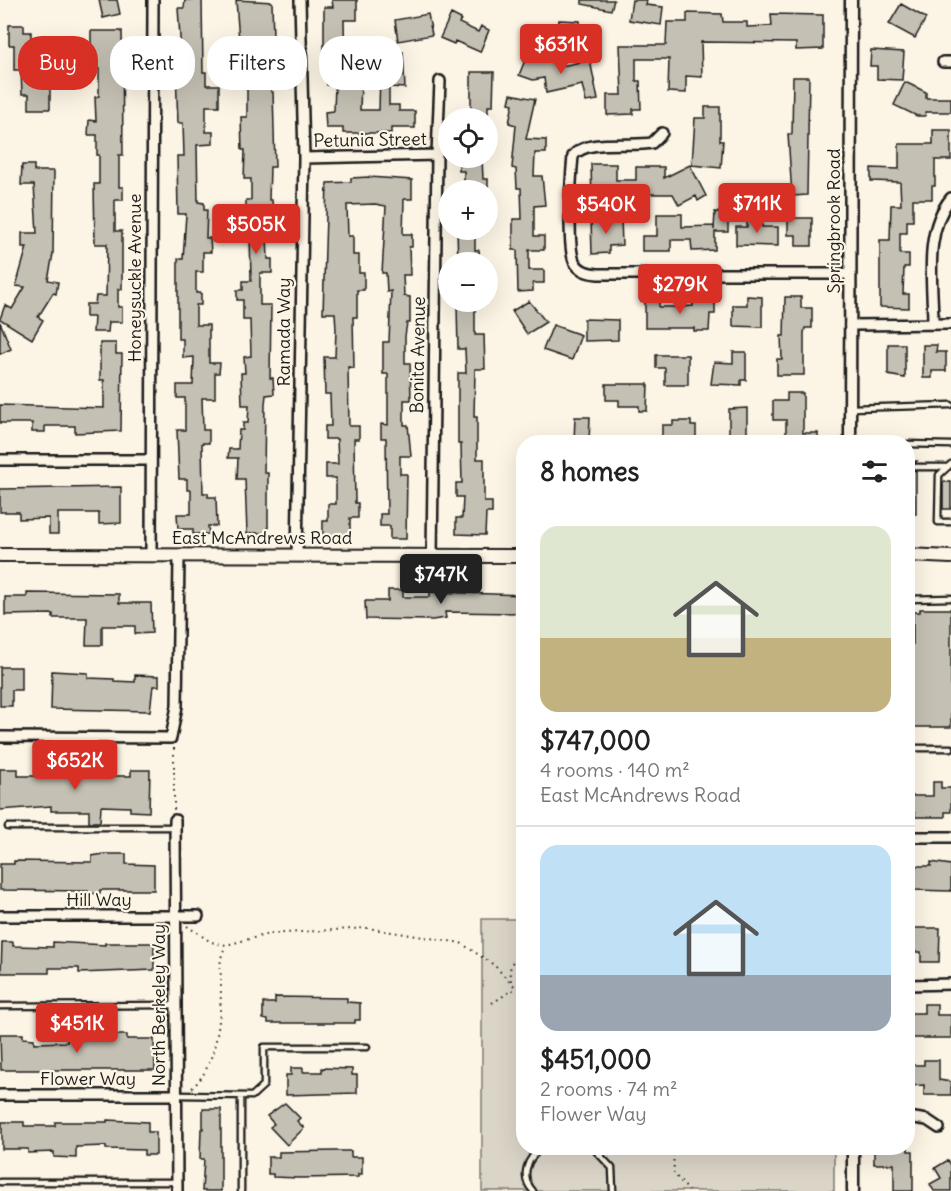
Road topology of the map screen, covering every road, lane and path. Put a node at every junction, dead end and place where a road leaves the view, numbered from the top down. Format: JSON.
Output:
{"nodes":[{"id":1,"x":153,"y":0,"type":"edge"},
{"id":2,"x":300,"y":0,"type":"edge"},
{"id":3,"x":851,"y":0,"type":"edge"},
{"id":4,"x":440,"y":81,"type":"dead end"},
{"id":5,"x":662,"y":133,"type":"dead end"},
{"id":6,"x":437,"y":155,"type":"junction"},
{"id":7,"x":303,"y":158,"type":"junction"},
{"id":8,"x":951,"y":198,"type":"edge"},
{"id":9,"x":850,"y":274,"type":"junction"},
{"id":10,"x":850,"y":324,"type":"junction"},
{"id":11,"x":933,"y":324,"type":"junction"},
{"id":12,"x":951,"y":324,"type":"edge"},
{"id":13,"x":951,"y":405,"type":"edge"},
{"id":14,"x":850,"y":408,"type":"junction"},
{"id":15,"x":850,"y":435,"type":"edge"},
{"id":16,"x":915,"y":444,"type":"edge"},
{"id":17,"x":951,"y":445,"type":"edge"},
{"id":18,"x":0,"y":460,"type":"edge"},
{"id":19,"x":150,"y":460,"type":"junction"},
{"id":20,"x":949,"y":465,"type":"edge"},
{"id":21,"x":916,"y":467,"type":"dead end"},
{"id":22,"x":951,"y":522,"type":"edge"},
{"id":23,"x":0,"y":555,"type":"edge"},
{"id":24,"x":915,"y":555,"type":"edge"},
{"id":25,"x":151,"y":556,"type":"junction"},
{"id":26,"x":179,"y":556,"type":"junction"},
{"id":27,"x":297,"y":556,"type":"junction"},
{"id":28,"x":432,"y":556,"type":"junction"},
{"id":29,"x":516,"y":556,"type":"edge"},
{"id":30,"x":951,"y":556,"type":"edge"},
{"id":31,"x":951,"y":598,"type":"edge"},
{"id":32,"x":915,"y":600,"type":"edge"},
{"id":33,"x":0,"y":737,"type":"edge"},
{"id":34,"x":171,"y":738,"type":"junction"},
{"id":35,"x":915,"y":748,"type":"edge"},
{"id":36,"x":951,"y":748,"type":"edge"},
{"id":37,"x":175,"y":823,"type":"junction"},
{"id":38,"x":8,"y":827,"type":"dead end"},
{"id":39,"x":915,"y":837,"type":"edge"},
{"id":40,"x":951,"y":837,"type":"edge"},
{"id":41,"x":0,"y":916,"type":"edge"},
{"id":42,"x":176,"y":916,"type":"junction"},
{"id":43,"x":198,"y":916,"type":"dead end"},
{"id":44,"x":226,"y":945,"type":"junction"},
{"id":45,"x":516,"y":958,"type":"edge"},
{"id":46,"x":510,"y":982,"type":"junction"},
{"id":47,"x":915,"y":984,"type":"edge"},
{"id":48,"x":951,"y":984,"type":"edge"},
{"id":49,"x":516,"y":988,"type":"joint"},
{"id":50,"x":492,"y":1003,"type":"dead end"},
{"id":51,"x":176,"y":1005,"type":"junction"},
{"id":52,"x":0,"y":1006,"type":"edge"},
{"id":53,"x":368,"y":1047,"type":"dead end"},
{"id":54,"x":0,"y":1095,"type":"edge"},
{"id":55,"x":176,"y":1095,"type":"junction"},
{"id":56,"x":241,"y":1096,"type":"junction"},
{"id":57,"x":915,"y":1118,"type":"edge"},
{"id":58,"x":939,"y":1128,"type":"dead end"},
{"id":59,"x":532,"y":1155,"type":"edge"},
{"id":60,"x":600,"y":1155,"type":"edge"},
{"id":61,"x":673,"y":1155,"type":"edge"},
{"id":62,"x":853,"y":1155,"type":"edge"},
{"id":63,"x":0,"y":1182,"type":"edge"},
{"id":64,"x":177,"y":1186,"type":"edge"},
{"id":65,"x":241,"y":1191,"type":"edge"},
{"id":66,"x":533,"y":1191,"type":"edge"},
{"id":67,"x":613,"y":1191,"type":"edge"},
{"id":68,"x":689,"y":1191,"type":"edge"},
{"id":69,"x":853,"y":1191,"type":"edge"}],
"edges":[{"from":1,"to":19,"type":"street","name":"Honeysuckle Avenue"},
{"from":2,"to":7,"type":"street","name":"Ramada Way"},
{"from":3,"to":9,"type":"street","name":"Springbrook Road"},
{"from":4,"to":6,"type":"street","name":"Bonita Avenue"},
{"from":5,"to":9,"type":"street"},
{"from":6,"to":7,"type":"street","name":"Petunia Street"},
{"from":6,"to":28,"type":"street","name":"Bonita Avenue"},
{"from":7,"to":27,"type":"street","name":"Ramada Way"},
{"from":8,"to":11,"type":"street"},
{"from":9,"to":10,"type":"street","name":"Springbrook Road"},
{"from":10,"to":11,"type":"street"},
{"from":10,"to":14,"type":"street","name":"Springbrook Road"},
{"from":11,"to":12,"type":"street"},
{"from":13,"to":14,"type":"lane"},
{"from":14,"to":15,"type":"street","name":"Springbrook Road"},
{"from":16,"to":17,"type":"lane"},
{"from":18,"to":19,"type":"street"},
{"from":19,"to":25,"type":"street","name":"Honeysuckle Avenue"},
{"from":20,"to":21,"type":"lane"},
{"from":20,"to":22,"type":"lane"},
{"from":23,"to":25,"type":"main road","name":"East McAndrews Road"},
{"from":24,"to":30,"type":"main road"},
{"from":25,"to":26,"type":"main road","name":"East McAndrews Road"},
{"from":26,"to":27,"type":"main road","name":"East McAndrews Road"},
{"from":26,"to":34,"type":"street"},
{"from":27,"to":28,"type":"main road","name":"East McAndrews Road"},
{"from":28,"to":29,"type":"main road","name":"East McAndrews Road"},
{"from":31,"to":32,"type":"lane"},
{"from":33,"to":34,"type":"street"},
{"from":34,"to":37,"type":"path"},
{"from":35,"to":36,"type":"lane"},
{"from":37,"to":38,"type":"lane"},
{"from":37,"to":42,"type":"street","name":"North Berkeley Way"},
{"from":39,"to":40,"type":"street"},
{"from":41,"to":42,"type":"street","name":"Hill Way"},
{"from":42,"to":43,"type":"street","name":"Hill Way"},
{"from":42,"to":44,"type":"path"},
{"from":42,"to":51,"type":"street","name":"North Berkeley Way"},
{"from":44,"to":46,"type":"path"},
{"from":44,"to":55,"type":"path"},
{"from":45,"to":46,"type":"path"},
{"from":46,"to":49,"type":"path"},
{"from":47,"to":48,"type":"street"},
{"from":49,"to":50,"type":"path"},
{"from":51,"to":52,"type":"lane"},
{"from":51,"to":55,"type":"street","name":"North Berkeley Way"},
{"from":53,"to":56,"type":"lane"},
{"from":54,"to":55,"type":"street","name":"Flower Way"},
{"from":55,"to":56,"type":"lane"},
{"from":55,"to":64,"type":"street","name":"North Berkeley Way"},
{"from":56,"to":65,"type":"lane"},
{"from":57,"to":58,"type":"street"},
{"from":59,"to":66,"type":"lane"},
{"from":60,"to":67,"type":"lane"},
{"from":61,"to":68,"type":"path"},
{"from":62,"to":69,"type":"street"},
{"from":63,"to":64,"type":"lane"}]}
